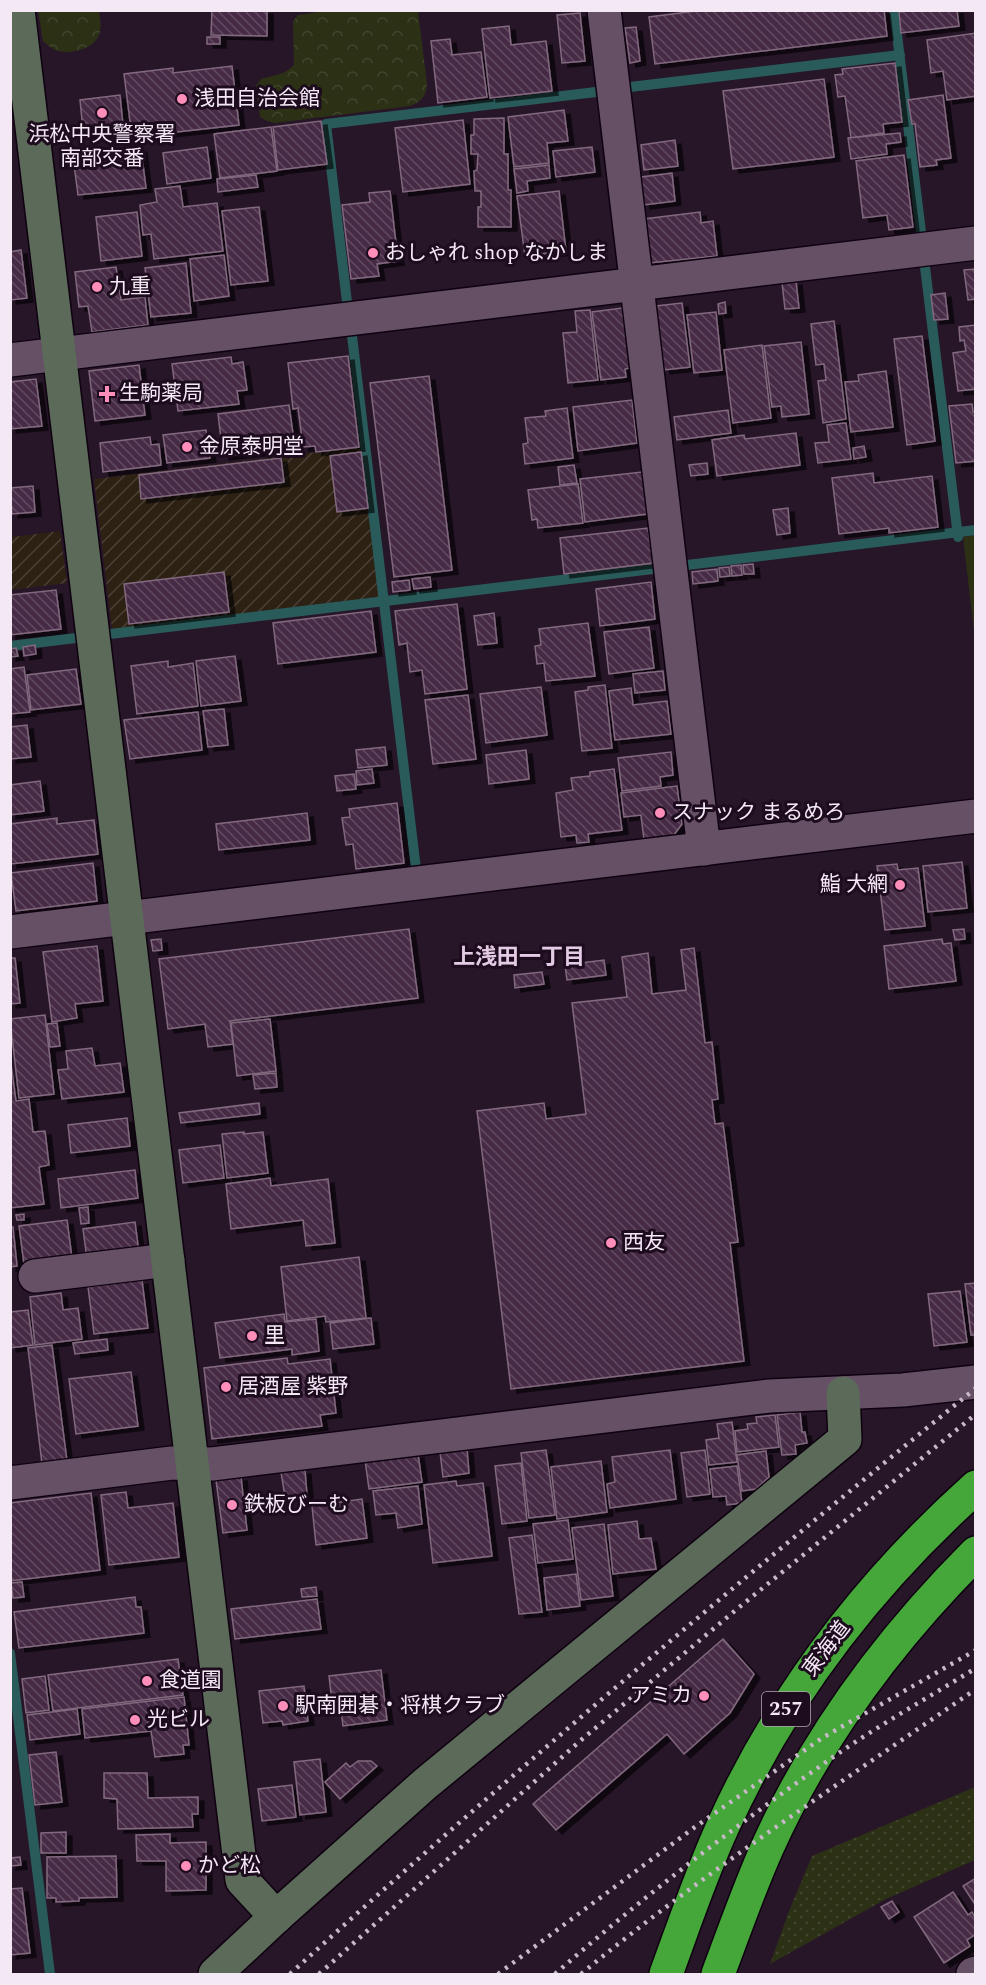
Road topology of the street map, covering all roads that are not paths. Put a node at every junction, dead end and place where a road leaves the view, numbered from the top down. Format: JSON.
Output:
{"nodes":[{"id":1,"x":18,"y":10,"type":"edge"},
{"id":2,"x":604,"y":10,"type":"edge"},
{"id":3,"x":975,"y":243,"type":"edge"},
{"id":4,"x":636,"y":284,"type":"junction"},
{"id":5,"x":59,"y":354,"type":"junction"},
{"id":6,"x":10,"y":360,"type":"edge"},
{"id":7,"x":975,"y":823,"type":"edge"},
{"id":8,"x":704,"y":849,"type":"junction"},
{"id":9,"x":127,"y":918,"type":"junction"},
{"id":10,"x":10,"y":932,"type":"edge"},
{"id":11,"x":168,"y":1260,"type":"junction"},
{"id":12,"x":35,"y":1276,"type":"dead end"},
{"id":13,"x":975,"y":1382,"type":"edge"},
{"id":14,"x":843,"y":1393,"type":"junction"},
{"id":15,"x":192,"y":1464,"type":"junction"},
{"id":16,"x":10,"y":1483,"type":"edge"},
{"id":17,"x":975,"y":1487,"type":"edge"},
{"id":18,"x":975,"y":1553,"type":"edge"},
{"id":19,"x":276,"y":1917,"type":"junction"},
{"id":20,"x":230,"y":1970,"type":"edge"},
{"id":21,"x":666,"y":1974,"type":"edge"},
{"id":22,"x":718,"y":1974,"type":"edge"}],
"edges":[{"from":1,"to":5,"type":"street"},
{"from":2,"to":4,"type":"street"},
{"from":3,"to":4,"type":"street"},
{"from":4,"to":5,"type":"street"},
{"from":4,"to":8,"type":"street"},
{"from":5,"to":6,"type":"street"},
{"from":5,"to":9,"type":"street"},
{"from":7,"to":8,"type":"street"},
{"from":8,"to":9,"type":"street"},
{"from":9,"to":10,"type":"street"},
{"from":9,"to":11,"type":"street"},
{"from":11,"to":12,"type":"street"},
{"from":11,"to":15,"type":"street"},
{"from":13,"to":14,"type":"street"},
{"from":14,"to":15,"type":"street"},
{"from":14,"to":19,"type":"street"},
{"from":15,"to":16,"type":"street"},
{"from":15,"to":19,"type":"street"},
{"from":17,"to":21,"type":"highway","name":"東海道","number":"257"},
{"from":18,"to":22,"type":"highway","number":"257"},
{"from":19,"to":20,"type":"street"}]}
